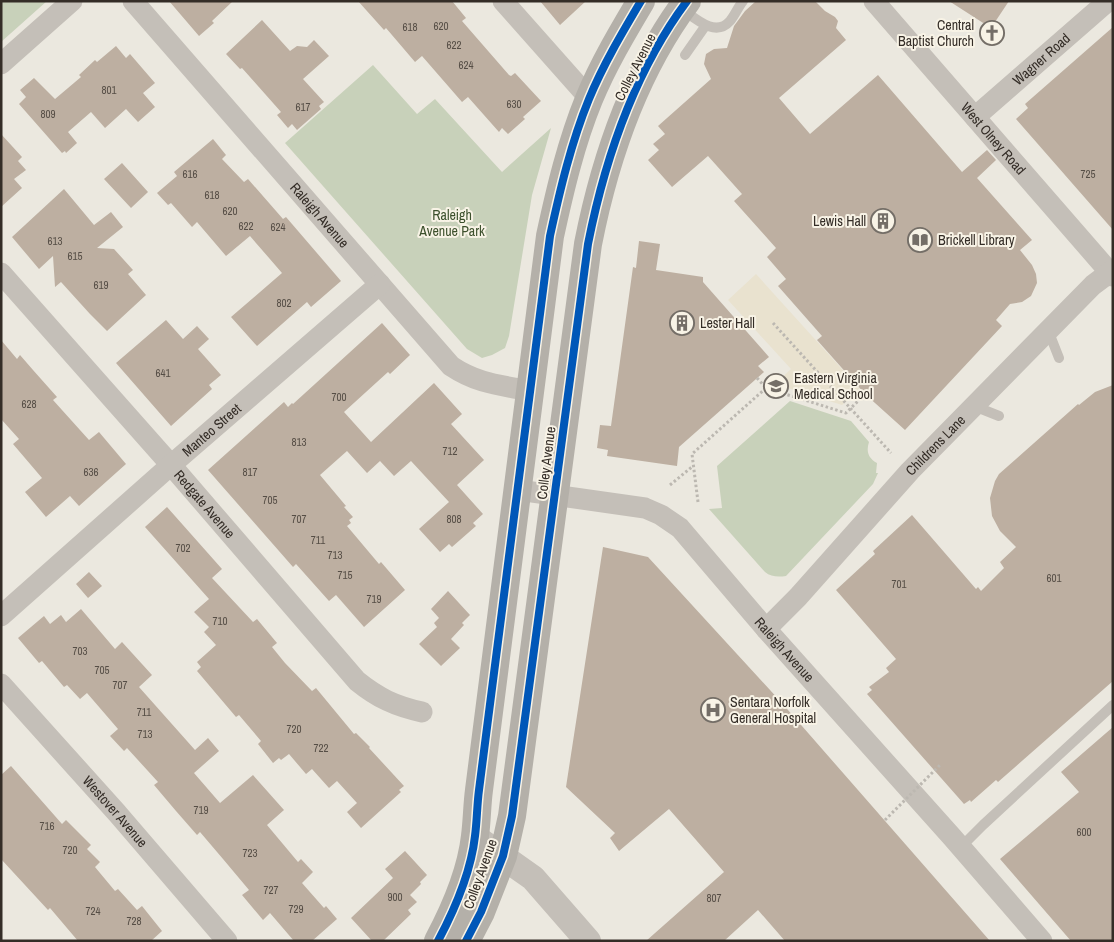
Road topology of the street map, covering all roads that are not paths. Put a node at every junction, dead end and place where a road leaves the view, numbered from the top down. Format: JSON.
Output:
{"nodes":[{"id":1,"x":72,"y":1,"type":"edge"},
{"id":2,"x":133,"y":1,"type":"edge"},
{"id":3,"x":503,"y":1,"type":"edge"},
{"id":4,"x":641,"y":1,"type":"edge"},
{"id":5,"x":743,"y":1,"type":"edge"},
{"id":6,"x":874,"y":1,"type":"edge"},
{"id":7,"x":1108,"y":1,"type":"edge"},
{"id":8,"x":684,"y":5,"type":"edge"},
{"id":9,"x":706,"y":25,"type":"junction"},
{"id":10,"x":685,"y":55,"type":"dead end"},
{"id":11,"x":1,"y":64,"type":"edge"},
{"id":12,"x":589,"y":98,"type":"junction"},
{"id":13,"x":975,"y":117,"type":"junction"},
{"id":14,"x":1,"y":273,"type":"edge"},
{"id":15,"x":1112,"y":273,"type":"edge"},
{"id":16,"x":380,"y":284,"type":"junction"},
{"id":17,"x":1048,"y":330,"type":"junction"},
{"id":18,"x":1059,"y":358,"type":"dead end"},
{"id":19,"x":530,"y":391,"type":"junction"},
{"id":20,"x":974,"y":406,"type":"junction"},
{"id":21,"x":999,"y":416,"type":"dead end"},
{"id":22,"x":171,"y":465,"type":"junction"},
{"id":23,"x":518,"y":490,"type":"junction"},
{"id":24,"x":555,"y":495,"type":"junction"},
{"id":25,"x":1,"y":616,"type":"edge"},
{"id":26,"x":766,"y":629,"type":"junction"},
{"id":27,"x":1,"y":684,"type":"edge"},
{"id":28,"x":1113,"y":705,"type":"edge"},
{"id":29,"x":422,"y":712,"type":"dead end"},
{"id":30,"x":475,"y":838,"type":"junction"},
{"id":31,"x":961,"y":847,"type":"junction"},
{"id":32,"x":503,"y":856,"type":"junction"},
{"id":33,"x":227,"y":941,"type":"edge"},
{"id":34,"x":438,"y":941,"type":"edge"},
{"id":35,"x":466,"y":941,"type":"edge"},
{"id":36,"x":588,"y":941,"type":"edge"},
{"id":37,"x":1042,"y":941,"type":"edge"}],
"edges":[{"from":1,"to":11,"type":"street"},
{"from":2,"to":16,"type":"street","name":"Raleigh Avenue"},
{"from":3,"to":12,"type":"street"},
{"from":4,"to":12,"type":"main road","name":"Colley Avenue"},
{"from":5,"to":9,"type":"lane"},
{"from":6,"to":13,"type":"street","name":"West Olney Road"},
{"from":7,"to":13,"type":"street","name":"Wagner Road"},
{"from":8,"to":9,"type":"lane"},
{"from":8,"to":24,"type":"main road","name":"Colley Avenue"},
{"from":9,"to":10,"type":"lane"},
{"from":12,"to":19,"type":"main road","name":"Colley Avenue"},
{"from":13,"to":15,"type":"street","name":"West Olney Road"},
{"from":14,"to":22,"type":"street","name":"Redgate Avenue"},
{"from":15,"to":17,"type":"street","name":"Childrens Lane"},
{"from":16,"to":19,"type":"street","name":"Raleigh Avenue"},
{"from":16,"to":22,"type":"street","name":"Manteo Street"},
{"from":17,"to":18,"type":"lane"},
{"from":17,"to":20,"type":"street","name":"Childrens Lane"},
{"from":19,"to":23,"type":"main road","name":"Colley Avenue"},
{"from":20,"to":21,"type":"lane"},
{"from":20,"to":26,"type":"street","name":"Childrens Lane"},
{"from":22,"to":25,"type":"street","name":"Manteo Street"},
{"from":22,"to":29,"type":"street","name":"Redgate Avenue"},
{"from":23,"to":24,"type":"street","name":"Raleigh Avenue"},
{"from":23,"to":30,"type":"main road","name":"Colley Avenue"},
{"from":24,"to":26,"type":"street","name":"Raleigh Avenue"},
{"from":24,"to":32,"type":"main road","name":"Colley Avenue"},
{"from":26,"to":31,"type":"street","name":"Raleigh Avenue"},
{"from":27,"to":33,"type":"street","name":"Westover Avenue"},
{"from":28,"to":31,"type":"lane"},
{"from":30,"to":32,"type":"street"},
{"from":30,"to":34,"type":"main road","name":"Colley Avenue"},
{"from":31,"to":37,"type":"street","name":"Raleigh Avenue"},
{"from":32,"to":35,"type":"main road","name":"Colley Avenue"},
{"from":32,"to":36,"type":"street"}]}
